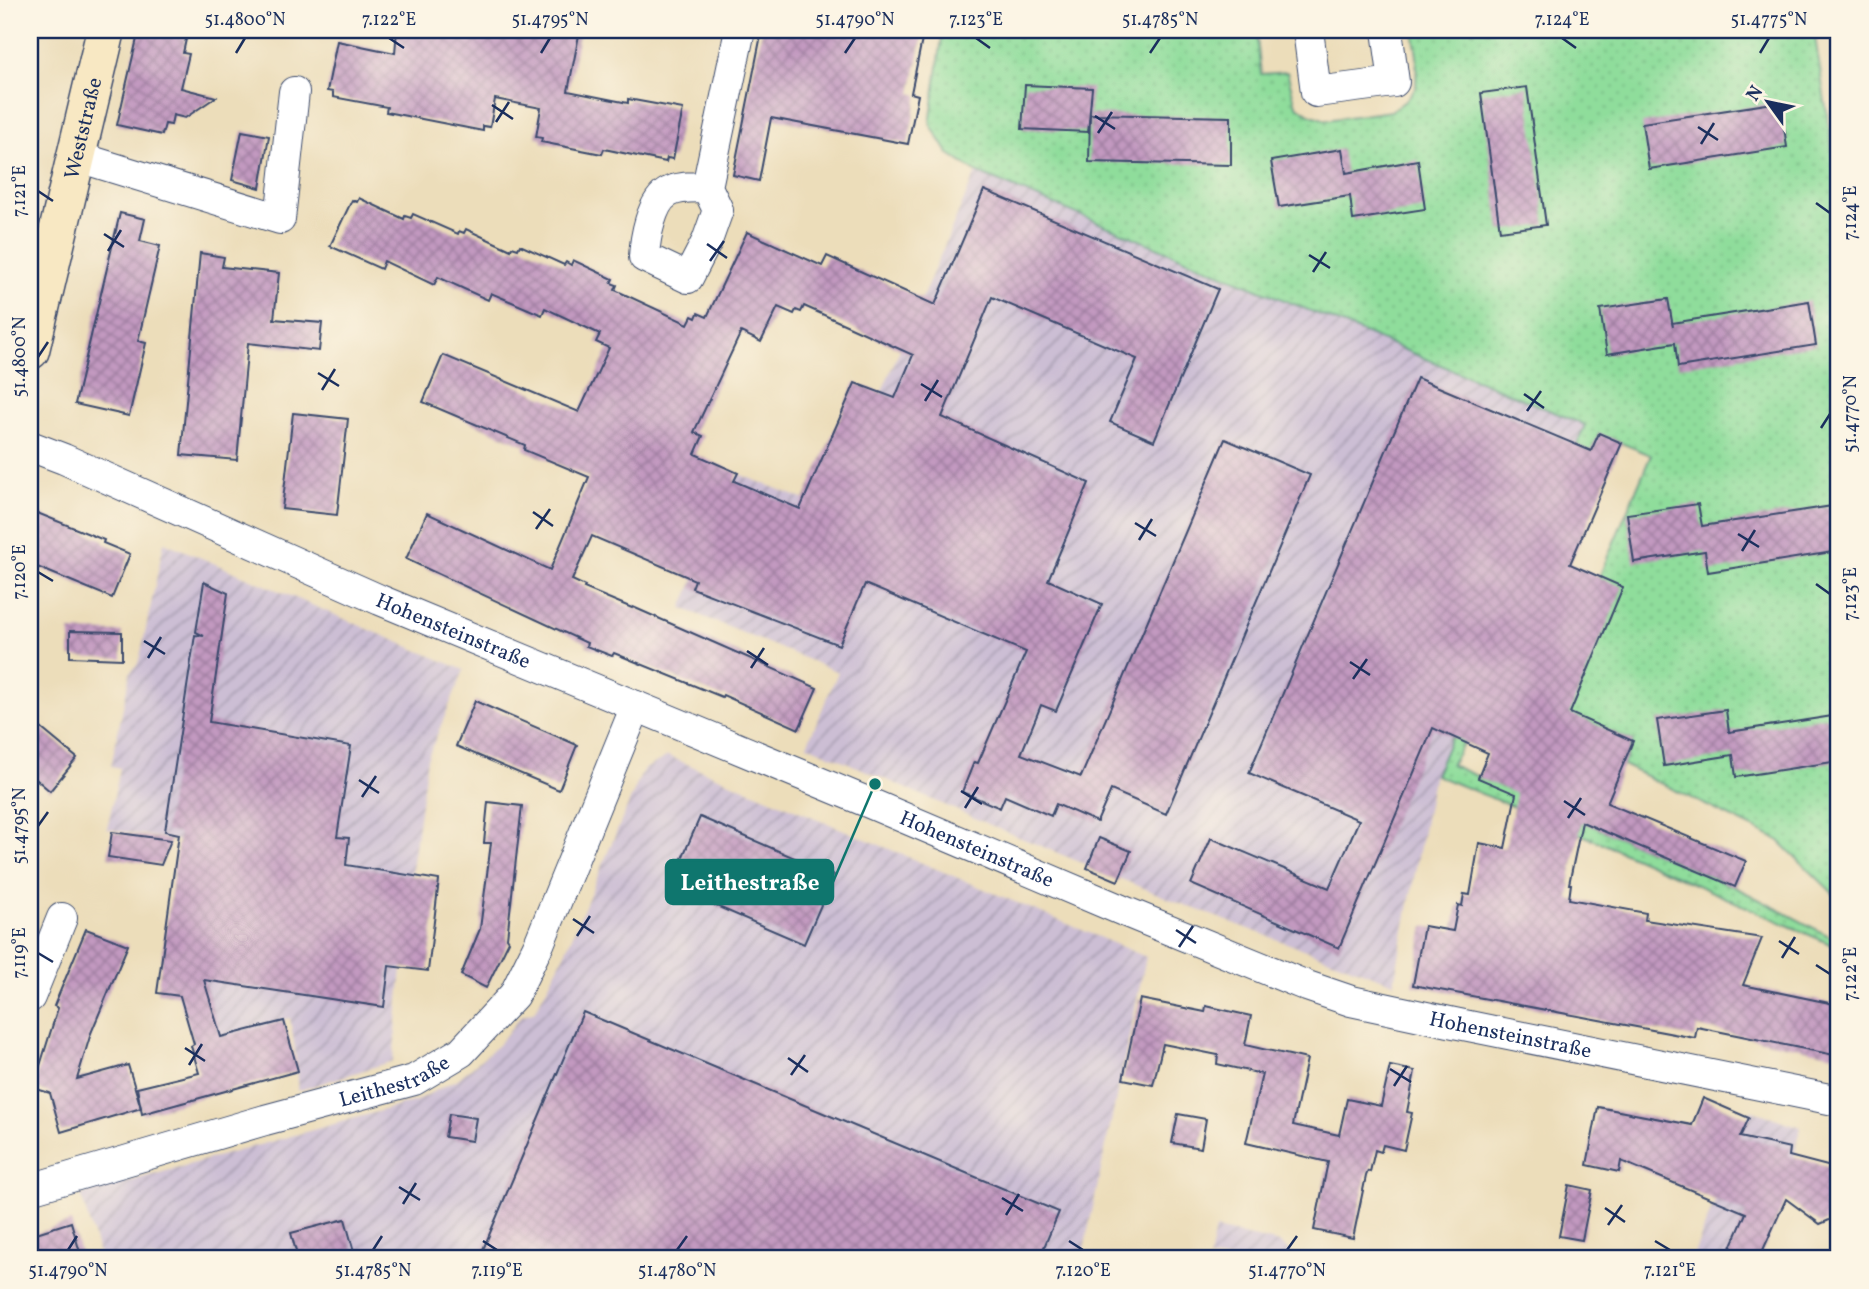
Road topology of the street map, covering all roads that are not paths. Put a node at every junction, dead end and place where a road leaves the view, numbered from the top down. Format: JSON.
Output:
{"nodes":[{"id":1,"x":106,"y":30,"type":"edge"},
{"id":2,"x":740,"y":30,"type":"edge"},
{"id":3,"x":1308,"y":30,"type":"edge"},
{"id":4,"x":1387,"y":30,"type":"edge"},
{"id":5,"x":294,"y":92,"type":"dead end"},
{"id":6,"x":75,"y":156,"type":"junction"},
{"id":7,"x":707,"y":187,"type":"dead end"},
{"id":8,"x":30,"y":350,"type":"edge"},
{"id":9,"x":30,"y":446,"type":"edge"},
{"id":10,"x":636,"y":706,"type":"junction"},
{"id":11,"x":62,"y":918,"type":"dead end"},
{"id":12,"x":30,"y":997,"type":"edge"},
{"id":13,"x":1839,"y":1101,"type":"edge"},
{"id":14,"x":30,"y":1189,"type":"edge"}],
"edges":[{"from":1,"to":6,"type":"street","name":"Weststraße"},
{"from":2,"to":7,"type":"street"},
{"from":3,"to":4,"type":"street"},
{"from":5,"to":6,"type":"street"},
{"from":6,"to":8,"type":"street","name":"Weststraße"},
{"from":9,"to":10,"type":"street","name":"Hohensteinstraße"},
{"from":10,"to":13,"type":"street","name":"Hohensteinstraße"},
{"from":10,"to":14,"type":"street","name":"Leithestraße"},
{"from":11,"to":12,"type":"street"}]}
